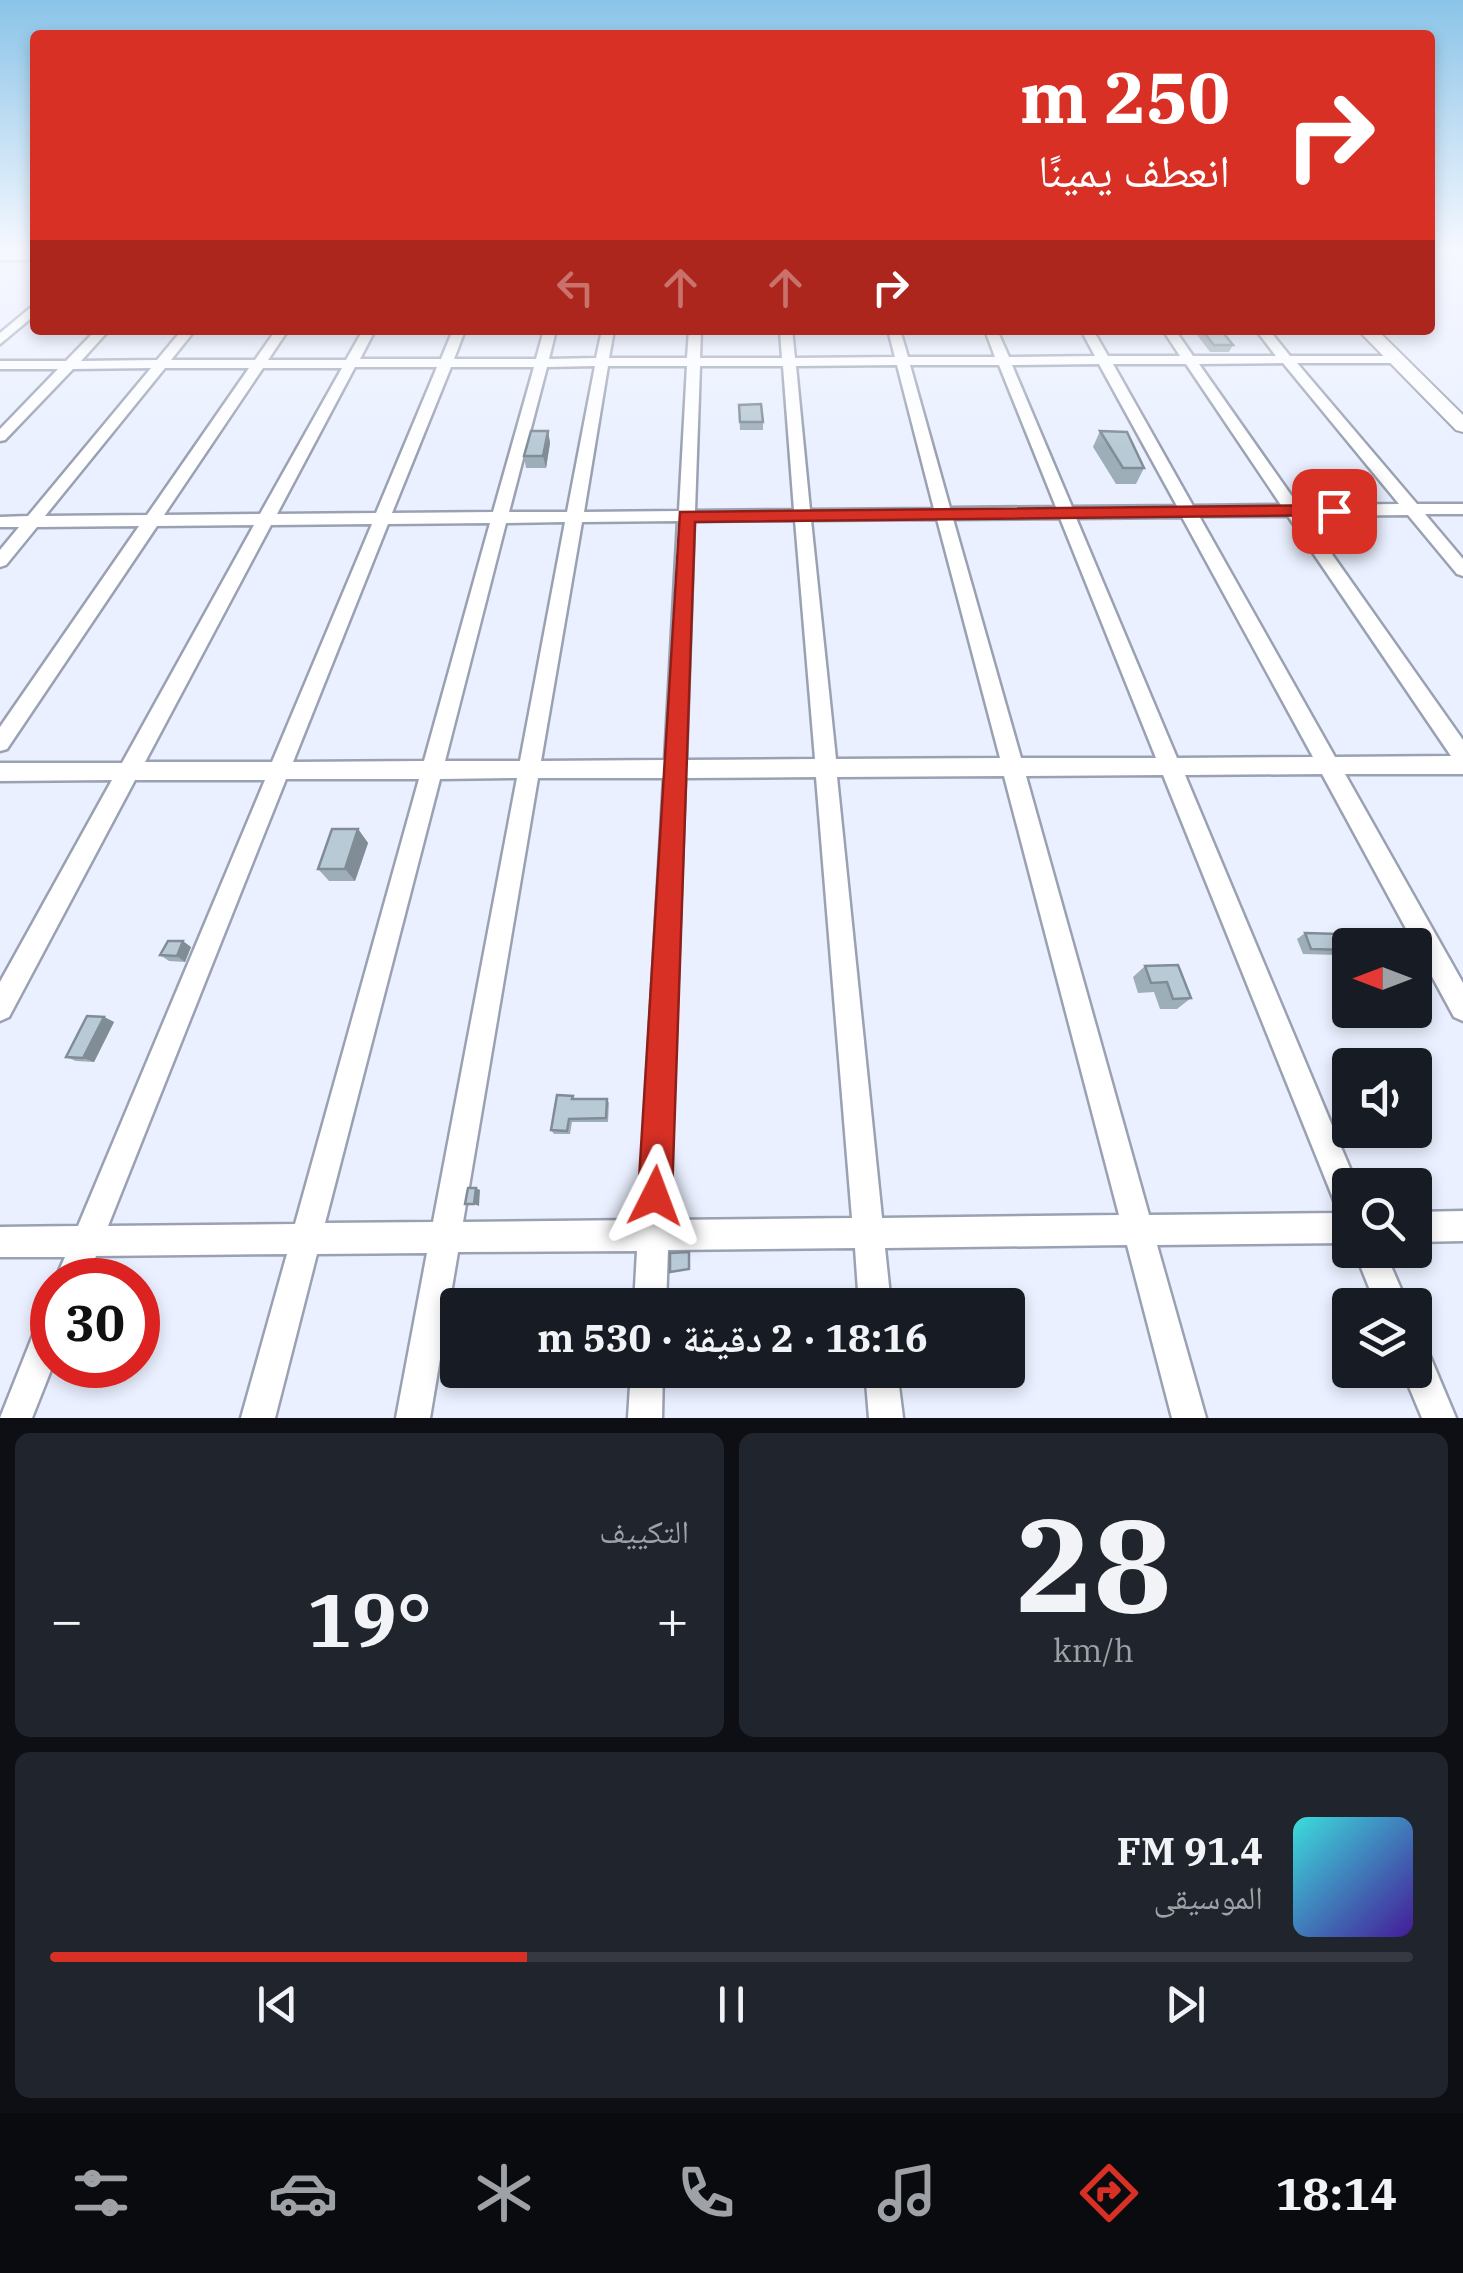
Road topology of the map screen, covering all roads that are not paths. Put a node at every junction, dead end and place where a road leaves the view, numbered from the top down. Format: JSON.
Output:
{"nodes":[{"id":1,"x":26,"y":316,"type":"edge"},
{"id":2,"x":98,"y":335,"type":"edge"},
{"id":3,"x":186,"y":335,"type":"edge"},
{"id":4,"x":279,"y":335,"type":"edge"},
{"id":5,"x":367,"y":335,"type":"edge"},
{"id":6,"x":457,"y":335,"type":"edge"},
{"id":7,"x":549,"y":335,"type":"edge"},
{"id":8,"x":607,"y":335,"type":"edge"},
{"id":9,"x":694,"y":335,"type":"edge"},
{"id":10,"x":786,"y":335,"type":"edge"},
{"id":11,"x":895,"y":335,"type":"edge"},
{"id":12,"x":993,"y":335,"type":"edge"},
{"id":13,"x":1090,"y":335,"type":"edge"},
{"id":14,"x":1172,"y":335,"type":"edge"},
{"id":15,"x":1266,"y":335,"type":"edge"},
{"id":16,"x":1373,"y":335,"type":"edge"},
{"id":17,"x":0,"y":340,"type":"edge"},
{"id":18,"x":1286,"y":359,"type":"junction"},
{"id":19,"x":1396,"y":359,"type":"junction"},
{"id":20,"x":1004,"y":360,"type":"junction"},
{"id":21,"x":1104,"y":360,"type":"junction"},
{"id":22,"x":1190,"y":360,"type":"junction"},
{"id":23,"x":903,"y":361,"type":"junction"},
{"id":24,"x":541,"y":362,"type":"junction"},
{"id":25,"x":602,"y":362,"type":"junction"},
{"id":26,"x":693,"y":362,"type":"junction"},
{"id":27,"x":789,"y":362,"type":"junction"},
{"id":28,"x":446,"y":363,"type":"junction"},
{"id":29,"x":161,"y":364,"type":"junction"},
{"id":30,"x":259,"y":364,"type":"junction"},
{"id":31,"x":351,"y":364,"type":"junction"},
{"id":32,"x":0,"y":365,"type":"edge"},
{"id":33,"x":70,"y":365,"type":"junction"},
{"id":34,"x":1463,"y":426,"type":"edge"},
{"id":35,"x":0,"y":437,"type":"edge"},
{"id":36,"x":1413,"y":510,"type":"junction"},
{"id":37,"x":1463,"y":510,"type":"edge"},
{"id":38,"x":1294,"y":511,"type":"junction"},
{"id":39,"x":1188,"y":512,"type":"junction"},
{"id":40,"x":1066,"y":513,"type":"junction"},
{"id":41,"x":944,"y":514,"type":"junction"},
{"id":42,"x":803,"y":515,"type":"junction"},
{"id":43,"x":686,"y":516,"type":"junction"},
{"id":44,"x":575,"y":517,"type":"junction"},
{"id":45,"x":499,"y":518,"type":"junction"},
{"id":46,"x":382,"y":519,"type":"junction"},
{"id":47,"x":266,"y":520,"type":"junction"},
{"id":48,"x":152,"y":521,"type":"junction"},
{"id":49,"x":0,"y":522,"type":"edge"},
{"id":50,"x":32,"y":522,"type":"junction"},
{"id":51,"x":0,"y":562,"type":"edge"},
{"id":52,"x":1463,"y":570,"type":"edge"},
{"id":53,"x":0,"y":743,"type":"edge"},
{"id":54,"x":1463,"y":757,"type":"edge"},
{"id":55,"x":1463,"y":765,"type":"edge"},
{"id":56,"x":1171,"y":766,"type":"junction"},
{"id":57,"x":1329,"y":766,"type":"junction"},
{"id":58,"x":826,"y":768,"type":"junction"},
{"id":59,"x":1013,"y":768,"type":"junction"},
{"id":60,"x":675,"y":769,"type":"junction"},
{"id":61,"x":432,"y":770,"type":"junction"},
{"id":62,"x":530,"y":770,"type":"junction"},
{"id":63,"x":279,"y":771,"type":"junction"},
{"id":64,"x":0,"y":772,"type":"edge"},
{"id":65,"x":129,"y":772,"type":"junction"},
{"id":66,"x":0,"y":1008,"type":"edge"},
{"id":67,"x":1463,"y":1008,"type":"edge"},
{"id":68,"x":1336,"y":1168,"type":"edge"},
{"id":69,"x":1463,"y":1226,"type":"edge"},
{"id":70,"x":1432,"y":1227,"type":"edge"},
{"id":71,"x":1332,"y":1228,"type":"edge"},
{"id":72,"x":1138,"y":1230,"type":"junction"},
{"id":73,"x":869,"y":1233,"type":"junction"},
{"id":74,"x":653,"y":1235,"type":"junction"},
{"id":75,"x":446,"y":1237,"type":"junction"},
{"id":76,"x":306,"y":1239,"type":"junction"},
{"id":77,"x":87,"y":1241,"type":"junction"},
{"id":78,"x":0,"y":1242,"type":"edge"},
{"id":79,"x":80,"y":1258,"type":"edge"},
{"id":80,"x":651,"y":1288,"type":"edge"},
{"id":81,"x":874,"y":1288,"type":"edge"},
{"id":82,"x":30,"y":1381,"type":"edge"},
{"id":83,"x":646,"y":1388,"type":"edge"},
{"id":84,"x":883,"y":1388,"type":"edge"},
{"id":85,"x":1426,"y":1388,"type":"edge"},
{"id":86,"x":15,"y":1418,"type":"edge"},
{"id":87,"x":258,"y":1418,"type":"edge"},
{"id":88,"x":413,"y":1418,"type":"edge"},
{"id":89,"x":645,"y":1418,"type":"edge"},
{"id":90,"x":886,"y":1418,"type":"edge"},
{"id":91,"x":1188,"y":1418,"type":"edge"},
{"id":92,"x":1438,"y":1418,"type":"edge"}],
"edges":[{"from":1,"to":17,"type":"street"},
{"from":2,"to":33,"type":"street"},
{"from":3,"to":29,"type":"street"},
{"from":4,"to":30,"type":"street"},
{"from":5,"to":31,"type":"street"},
{"from":6,"to":28,"type":"street"},
{"from":7,"to":24,"type":"street"},
{"from":8,"to":25,"type":"street"},
{"from":9,"to":26,"type":"street"},
{"from":10,"to":27,"type":"street"},
{"from":11,"to":23,"type":"street"},
{"from":12,"to":20,"type":"street"},
{"from":13,"to":21,"type":"street"},
{"from":14,"to":22,"type":"street"},
{"from":15,"to":18,"type":"street"},
{"from":16,"to":19,"type":"street"},
{"from":18,"to":19,"type":"street"},
{"from":18,"to":22,"type":"street"},
{"from":18,"to":36,"type":"street"},
{"from":19,"to":34,"type":"street"},
{"from":20,"to":21,"type":"street"},
{"from":20,"to":23,"type":"street"},
{"from":20,"to":40,"type":"street"},
{"from":21,"to":22,"type":"street"},
{"from":21,"to":39,"type":"street"},
{"from":22,"to":38,"type":"street"},
{"from":23,"to":27,"type":"street"},
{"from":23,"to":41,"type":"street"},
{"from":24,"to":25,"type":"street"},
{"from":24,"to":28,"type":"street"},
{"from":24,"to":45,"type":"street"},
{"from":25,"to":26,"type":"street"},
{"from":25,"to":44,"type":"street"},
{"from":26,"to":27,"type":"street"},
{"from":26,"to":43,"type":"street"},
{"from":27,"to":42,"type":"street"},
{"from":28,"to":31,"type":"street"},
{"from":28,"to":46,"type":"street"},
{"from":29,"to":30,"type":"street"},
{"from":29,"to":33,"type":"street"},
{"from":29,"to":50,"type":"street"},
{"from":30,"to":31,"type":"street"},
{"from":30,"to":48,"type":"street"},
{"from":31,"to":47,"type":"street"},
{"from":32,"to":33,"type":"street"},
{"from":33,"to":35,"type":"street"},
{"from":36,"to":37,"type":"street"},
{"from":36,"to":38,"type":"street"},
{"from":36,"to":52,"type":"street"},
{"from":38,"to":39,"type":"street"},
{"from":38,"to":54,"type":"street"},
{"from":39,"to":40,"type":"street"},
{"from":39,"to":57,"type":"street"},
{"from":40,"to":41,"type":"street"},
{"from":40,"to":56,"type":"street"},
{"from":41,"to":42,"type":"street"},
{"from":41,"to":59,"type":"street"},
{"from":42,"to":43,"type":"street"},
{"from":42,"to":58,"type":"street"},
{"from":43,"to":44,"type":"street"},
{"from":43,"to":60,"type":"street"},
{"from":44,"to":45,"type":"street"},
{"from":44,"to":62,"type":"street"},
{"from":45,"to":46,"type":"street"},
{"from":45,"to":61,"type":"street"},
{"from":46,"to":47,"type":"street"},
{"from":46,"to":63,"type":"street"},
{"from":47,"to":48,"type":"street"},
{"from":47,"to":65,"type":"street"},
{"from":48,"to":50,"type":"street"},
{"from":48,"to":53,"type":"street"},
{"from":49,"to":50,"type":"street"},
{"from":50,"to":51,"type":"street"},
{"from":55,"to":57,"type":"street"},
{"from":56,"to":57,"type":"street"},
{"from":56,"to":59,"type":"street"},
{"from":56,"to":68,"type":"street"},
{"from":57,"to":67,"type":"street"},
{"from":58,"to":59,"type":"street"},
{"from":58,"to":60,"type":"street"},
{"from":58,"to":73,"type":"street"},
{"from":59,"to":72,"type":"street"},
{"from":60,"to":62,"type":"street"},
{"from":60,"to":74,"type":"street"},
{"from":61,"to":62,"type":"street"},
{"from":61,"to":63,"type":"street"},
{"from":61,"to":76,"type":"street"},
{"from":62,"to":75,"type":"street"},
{"from":63,"to":65,"type":"street"},
{"from":63,"to":77,"type":"street"},
{"from":64,"to":65,"type":"street"},
{"from":65,"to":66,"type":"street"},
{"from":69,"to":70,"type":"street"},
{"from":71,"to":72,"type":"street"},
{"from":72,"to":73,"type":"street"},
{"from":72,"to":91,"type":"street"},
{"from":73,"to":74,"type":"street"},
{"from":73,"to":81,"type":"street"},
{"from":74,"to":75,"type":"street"},
{"from":74,"to":80,"type":"street"},
{"from":75,"to":76,"type":"street"},
{"from":75,"to":88,"type":"street"},
{"from":76,"to":77,"type":"street"},
{"from":76,"to":87,"type":"street"},
{"from":77,"to":78,"type":"street"},
{"from":77,"to":79,"type":"street"},
{"from":82,"to":86,"type":"street"},
{"from":83,"to":89,"type":"street"},
{"from":84,"to":90,"type":"street"},
{"from":85,"to":92,"type":"street"}]}
